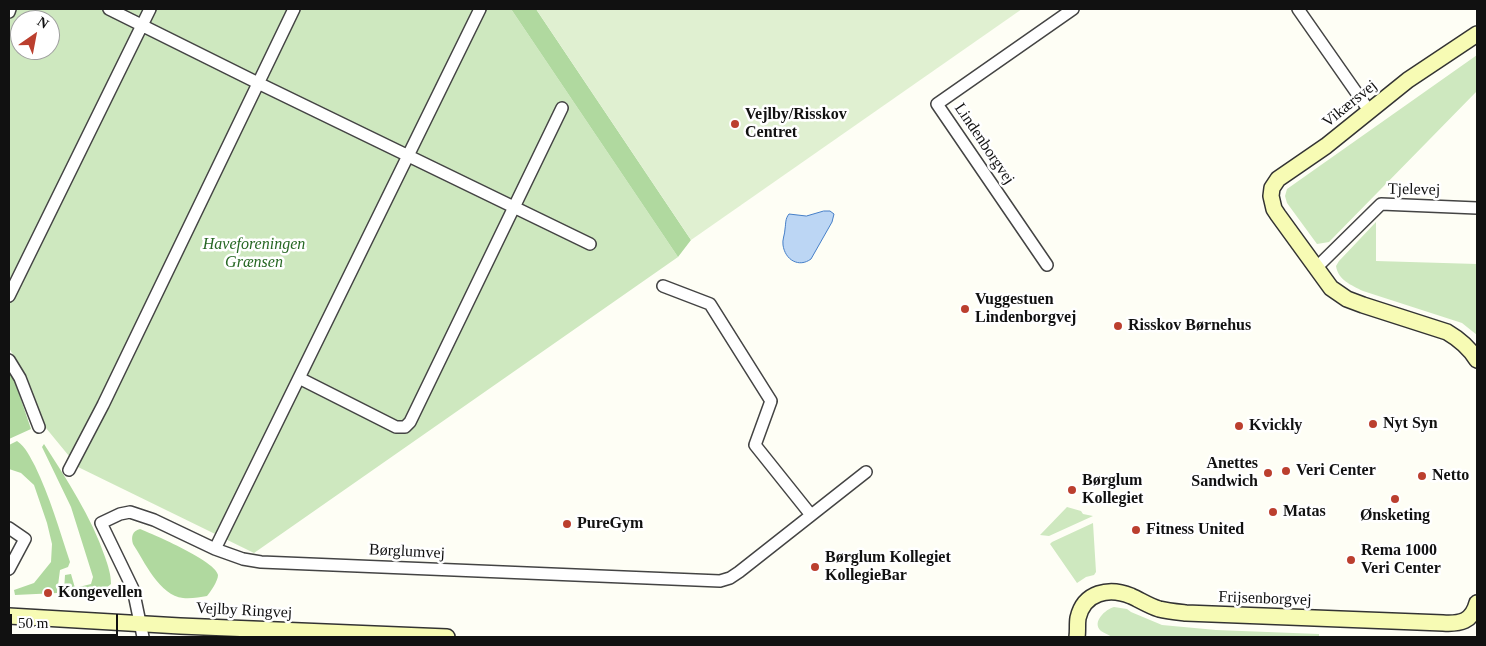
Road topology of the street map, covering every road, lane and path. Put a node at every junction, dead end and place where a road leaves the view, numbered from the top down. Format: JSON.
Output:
{"nodes":[{"id":1,"x":110,"y":9,"type":"edge"},
{"id":2,"x":150,"y":9,"type":"edge"},
{"id":3,"x":294,"y":9,"type":"edge"},
{"id":4,"x":480,"y":9,"type":"edge"},
{"id":5,"x":1073,"y":9,"type":"edge"},
{"id":6,"x":1298,"y":9,"type":"edge"},
{"id":7,"x":142,"y":25,"type":"junction"},
{"id":8,"x":1477,"y":34,"type":"edge"},
{"id":9,"x":258,"y":83,"type":"junction"},
{"id":10,"x":562,"y":108,"type":"dead end"},
{"id":11,"x":1370,"y":112,"type":"junction"},
{"id":12,"x":408,"y":156,"type":"junction"},
{"id":13,"x":514,"y":206,"type":"junction"},
{"id":14,"x":1477,"y":208,"type":"edge"},
{"id":15,"x":590,"y":244,"type":"dead end"},
{"id":16,"x":1046,"y":265,"type":"dead end"},
{"id":17,"x":1316,"y":268,"type":"junction"},
{"id":18,"x":663,"y":286,"type":"dead end"},
{"id":19,"x":9,"y":296,"type":"edge"},
{"id":20,"x":9,"y":360,"type":"edge"},
{"id":21,"x":1477,"y":360,"type":"edge"},
{"id":22,"x":299,"y":378,"type":"junction"},
{"id":23,"x":39,"y":427,"type":"dead end"},
{"id":24,"x":70,"y":470,"type":"dead end"},
{"id":25,"x":866,"y":472,"type":"dead end"},
{"id":26,"x":811,"y":516,"type":"junction"},
{"id":27,"x":9,"y":528,"type":"edge"},
{"id":28,"x":215,"y":550,"type":"junction"},
{"id":29,"x":9,"y":569,"type":"edge"},
{"id":30,"x":1477,"y":603,"type":"edge"},
{"id":31,"x":9,"y":616,"type":"edge"},
{"id":32,"x":141,"y":631,"type":"edge"},
{"id":33,"x":447,"y":637,"type":"edge"},
{"id":34,"x":1078,"y":637,"type":"edge"}],
"edges":[{"from":1,"to":7,"type":"street"},
{"from":2,"to":7,"type":"street"},
{"from":3,"to":9,"type":"street"},
{"from":4,"to":12,"type":"street"},
{"from":5,"to":16,"type":"street","name":"Lindenborgvej"},
{"from":6,"to":11,"type":"street"},
{"from":7,"to":9,"type":"street"},
{"from":7,"to":19,"type":"street"},
{"from":8,"to":11,"type":"street","name":"Vikærsvej"},
{"from":9,"to":12,"type":"street"},
{"from":9,"to":24,"type":"street"},
{"from":10,"to":13,"type":"street"},
{"from":11,"to":17,"type":"street","name":"Vikærsvej"},
{"from":12,"to":13,"type":"street"},
{"from":12,"to":22,"type":"street"},
{"from":13,"to":15,"type":"street"},
{"from":13,"to":22,"type":"street"},
{"from":14,"to":17,"type":"street","name":"Tjelevej"},
{"from":17,"to":21,"type":"street"},
{"from":18,"to":26,"type":"street"},
{"from":20,"to":23,"type":"street"},
{"from":22,"to":28,"type":"street"},
{"from":25,"to":26,"type":"street","name":"Børglumvej"},
{"from":26,"to":28,"type":"street","name":"Børglumvej"},
{"from":27,"to":29,"type":"street"},
{"from":28,"to":32,"type":"street","name":"Børglumvej"},
{"from":30,"to":34,"type":"street","name":"Frijsenborgvej"},
{"from":31,"to":32,"type":"street","name":"Vejlby Ringvej"},
{"from":32,"to":33,"type":"street","name":"Vejlby Ringvej"}]}
